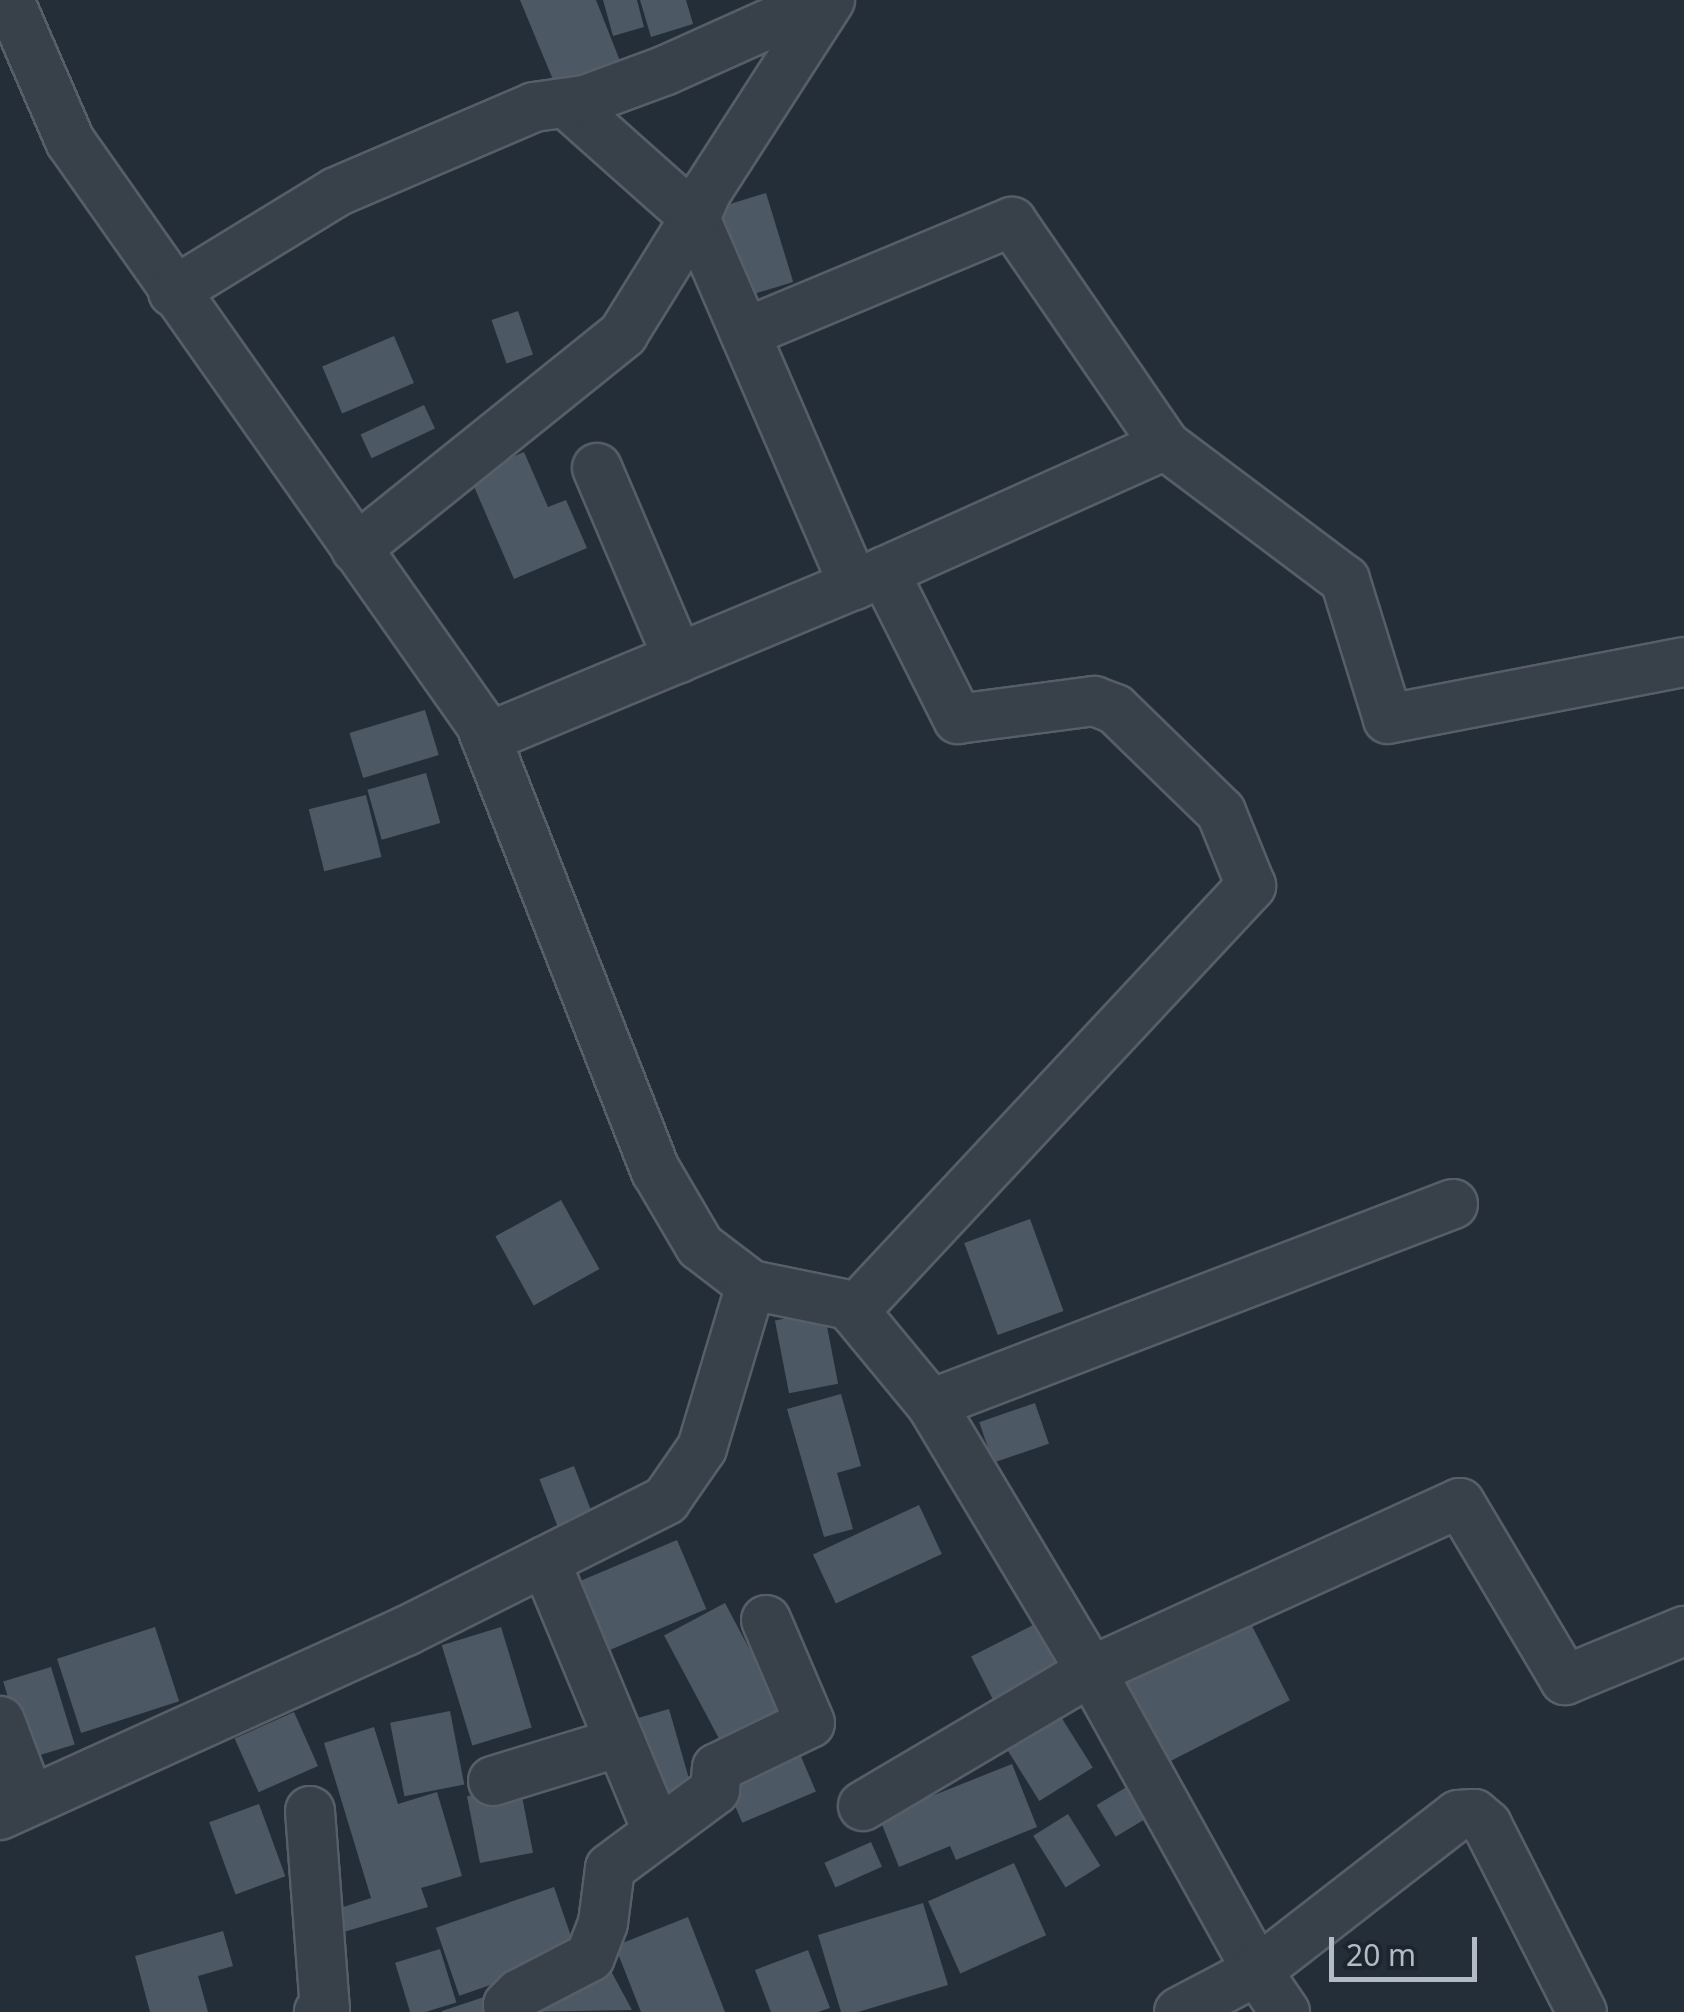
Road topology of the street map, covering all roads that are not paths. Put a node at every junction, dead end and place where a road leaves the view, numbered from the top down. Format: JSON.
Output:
{"nodes":[{"id":1,"x":822,"y":0,"type":"edge"},
{"id":2,"x":830,"y":0,"type":"edge"},
{"id":3,"x":27,"y":6,"type":"edge"},
{"id":4,"x":566,"y":103,"type":"junction"},
{"id":5,"x":696,"y":218,"type":"junction"},
{"id":6,"x":172,"y":292,"type":"junction"},
{"id":7,"x":745,"y":333,"type":"junction"},
{"id":8,"x":1165,"y":445,"type":"junction"},
{"id":9,"x":597,"y":468,"type":"dead end"},
{"id":10,"x":356,"y":549,"type":"junction"},
{"id":11,"x":869,"y":578,"type":"junction"},
{"id":12,"x":678,"y":658,"type":"junction"},
{"id":13,"x":1684,"y":662,"type":"edge"},
{"id":14,"x":486,"y":738,"type":"junction"},
{"id":15,"x":1453,"y":1204,"type":"dead end"},
{"id":16,"x":750,"y":1286,"type":"junction"},
{"id":17,"x":854,"y":1311,"type":"junction"},
{"id":18,"x":931,"y":1404,"type":"junction"},
{"id":19,"x":545,"y":1561,"type":"junction"},
{"id":20,"x":766,"y":1620,"type":"dead end"},
{"id":21,"x":1684,"y":1630,"type":"edge"},
{"id":22,"x":1091,"y":1671,"type":"junction"},
{"id":23,"x":0,"y":1720,"type":"edge"},
{"id":24,"x":620,"y":1742,"type":"junction"},
{"id":25,"x":493,"y":1781,"type":"dead end"},
{"id":26,"x":863,"y":1806,"type":"dead end"},
{"id":27,"x":15,"y":1808,"type":"edge"},
{"id":28,"x":310,"y":1812,"type":"dead end"},
{"id":29,"x":658,"y":1832,"type":"junction"},
{"id":30,"x":1257,"y":1971,"type":"junction"},
{"id":31,"x":324,"y":2011,"type":"edge"},
{"id":32,"x":510,"y":2012,"type":"edge"},
{"id":33,"x":1179,"y":2012,"type":"edge"},
{"id":34,"x":1285,"y":2012,"type":"edge"},
{"id":35,"x":1582,"y":2012,"type":"edge"}],
"edges":[{"from":1,"to":4,"type":"street"},
{"from":2,"to":5,"type":"street"},
{"from":3,"to":6,"type":"street"},
{"from":4,"to":5,"type":"street"},
{"from":4,"to":6,"type":"street"},
{"from":5,"to":7,"type":"street"},
{"from":5,"to":10,"type":"street"},
{"from":6,"to":10,"type":"street"},
{"from":7,"to":8,"type":"street"},
{"from":7,"to":11,"type":"street"},
{"from":8,"to":11,"type":"street"},
{"from":8,"to":13,"type":"street"},
{"from":9,"to":12,"type":"street"},
{"from":10,"to":14,"type":"street"},
{"from":11,"to":12,"type":"street"},
{"from":11,"to":17,"type":"street"},
{"from":12,"to":14,"type":"street"},
{"from":14,"to":16,"type":"street"},
{"from":15,"to":18,"type":"street"},
{"from":16,"to":17,"type":"street"},
{"from":16,"to":19,"type":"street"},
{"from":17,"to":18,"type":"street"},
{"from":18,"to":22,"type":"street"},
{"from":19,"to":24,"type":"street"},
{"from":19,"to":27,"type":"street"},
{"from":20,"to":29,"type":"street"},
{"from":21,"to":22,"type":"street"},
{"from":22,"to":26,"type":"street"},
{"from":22,"to":30,"type":"street"},
{"from":23,"to":27,"type":"street"},
{"from":24,"to":25,"type":"street"},
{"from":24,"to":29,"type":"street"},
{"from":28,"to":31,"type":"street"},
{"from":29,"to":32,"type":"street"},
{"from":30,"to":33,"type":"street"},
{"from":30,"to":34,"type":"street"},
{"from":30,"to":35,"type":"street"}]}
